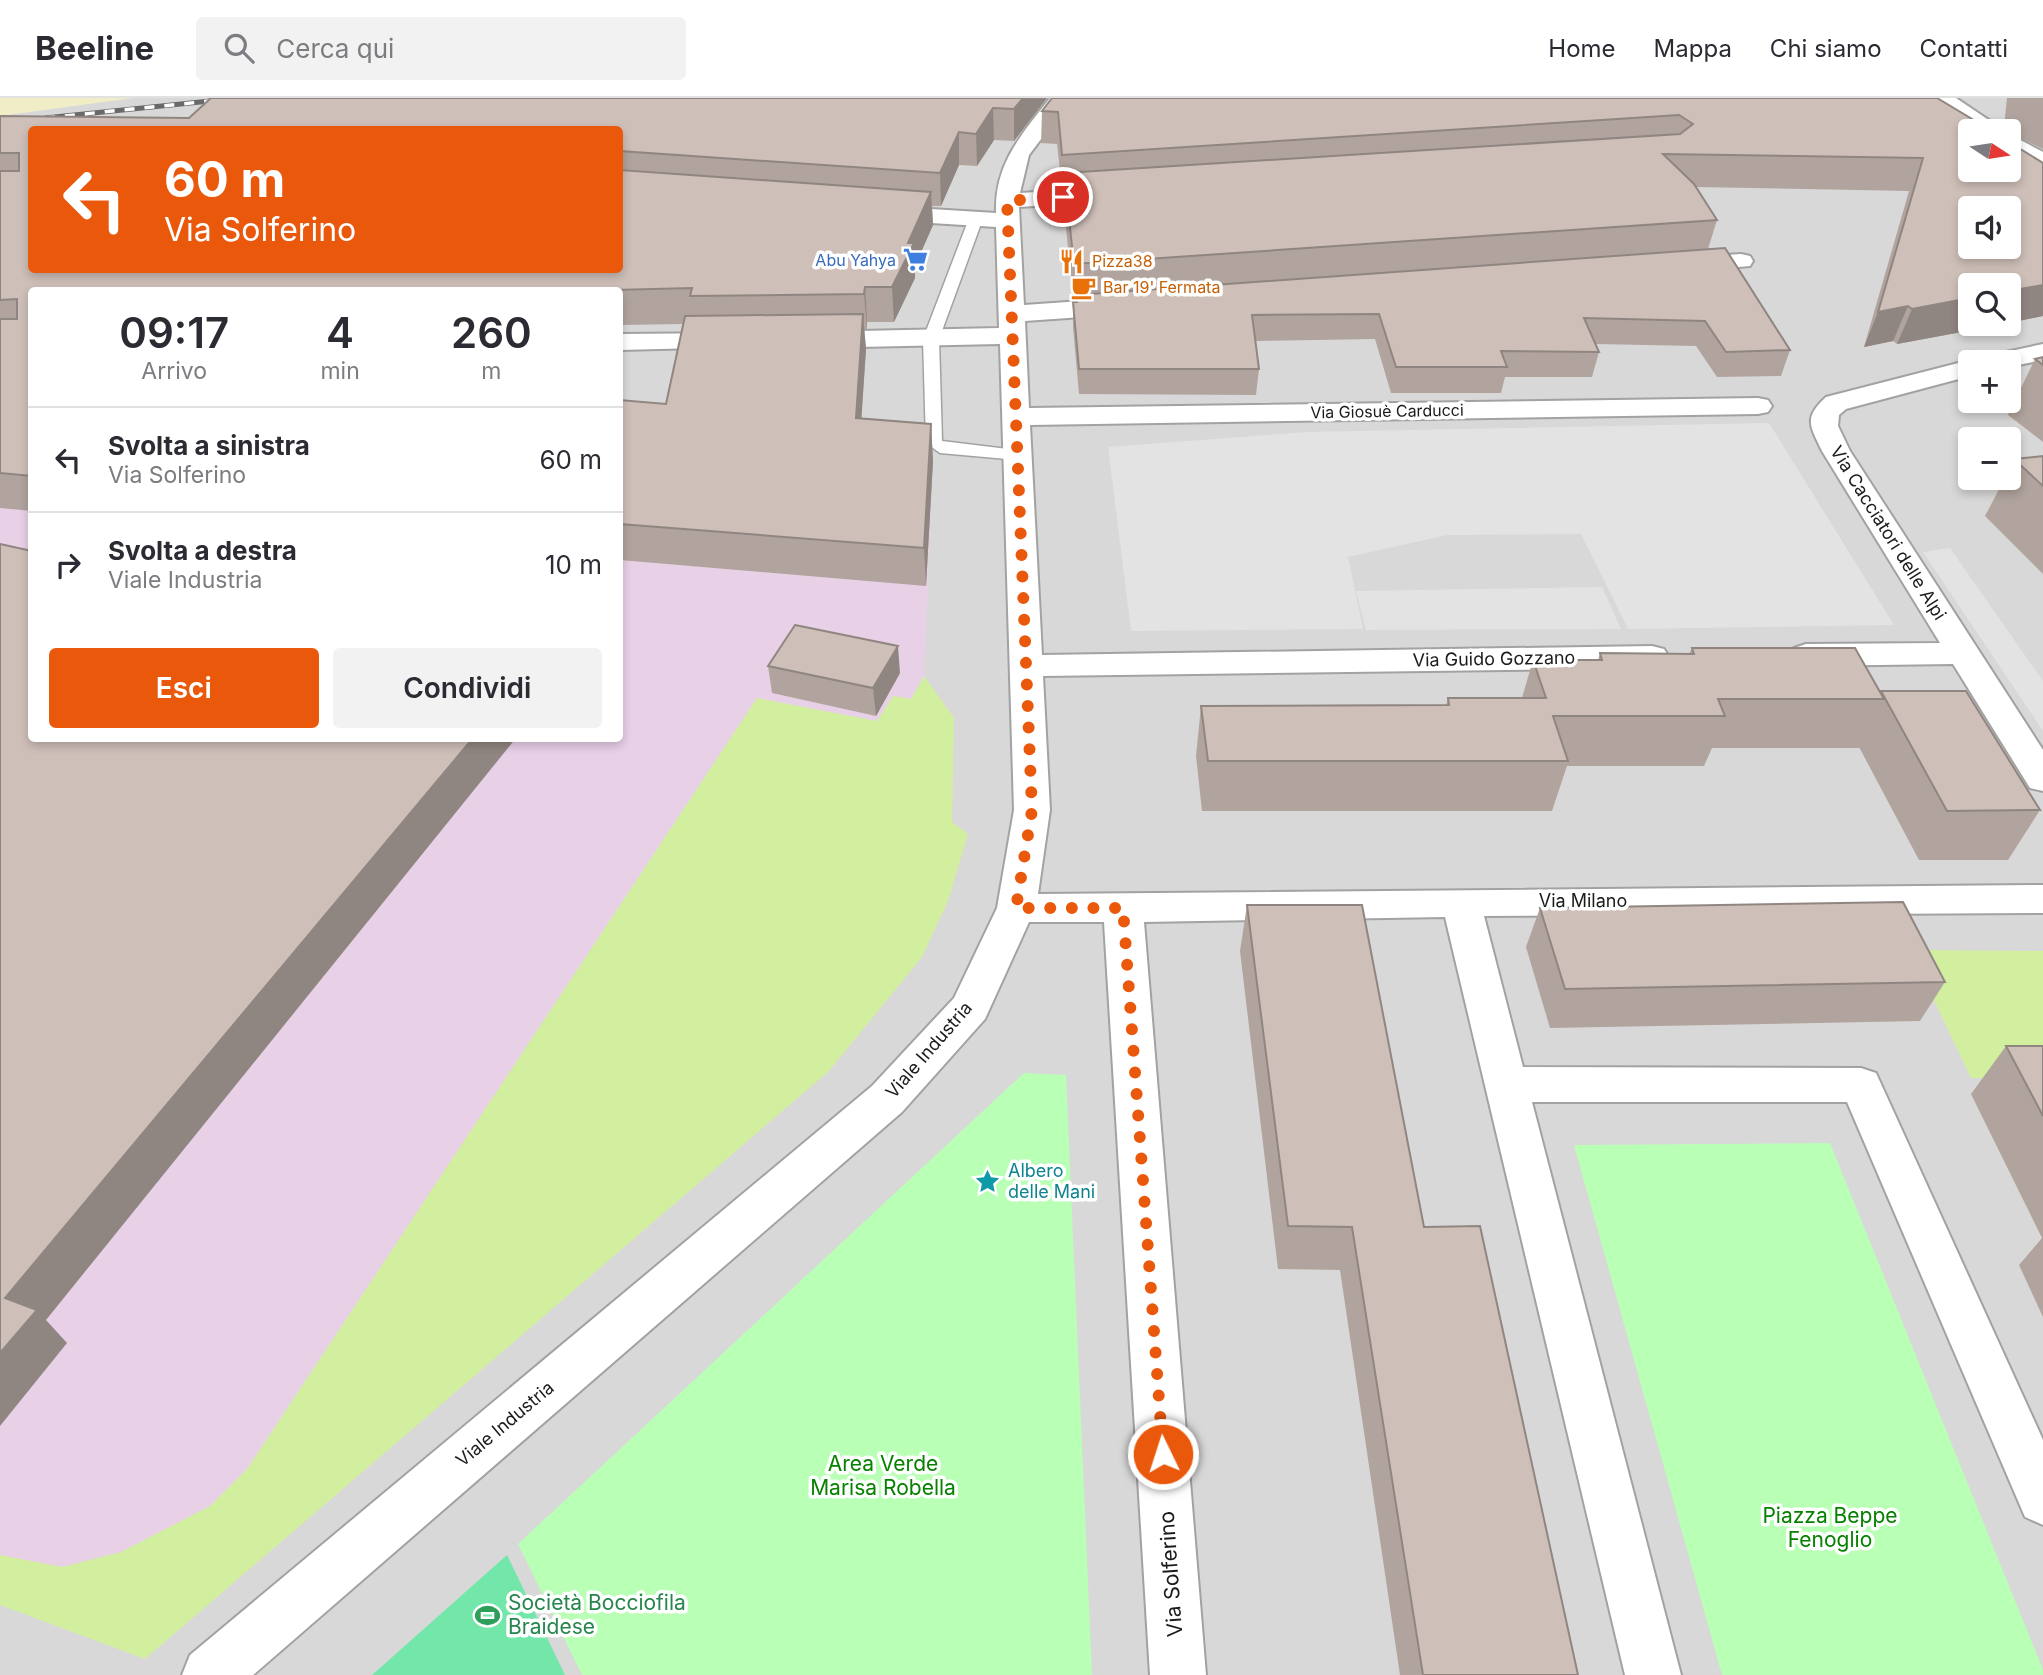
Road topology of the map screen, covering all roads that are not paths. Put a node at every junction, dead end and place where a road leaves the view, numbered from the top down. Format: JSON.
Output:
{"nodes":[{"id":1,"x":1061,"y":98,"type":"edge"},
{"id":2,"x":1941,"y":98,"type":"edge"},
{"id":3,"x":1975,"y":119,"type":"edge"},
{"id":4,"x":2021,"y":148,"type":"edge"},
{"id":5,"x":2043,"y":162,"type":"edge"},
{"id":6,"x":1145,"y":192,"type":"edge"},
{"id":7,"x":863,"y":212,"type":"edge"},
{"id":8,"x":997,"y":214,"type":"junction"},
{"id":9,"x":1741,"y":261,"type":"dead end"},
{"id":10,"x":1658,"y":267,"type":"edge"},
{"id":11,"x":1148,"y":304,"type":"edge"},
{"id":12,"x":1012,"y":325,"type":"junction"},
{"id":13,"x":931,"y":339,"type":"junction"},
{"id":14,"x":757,"y":341,"type":"edge"},
{"id":15,"x":784,"y":341,"type":"edge"},
{"id":16,"x":623,"y":342,"type":"edge"},
{"id":17,"x":2043,"y":352,"type":"edge"},
{"id":18,"x":2021,"y":357,"type":"edge"},
{"id":19,"x":1958,"y":371,"type":"edge"},
{"id":20,"x":1758,"y":406,"type":"dead end"},
{"id":21,"x":1016,"y":416,"type":"junction"},
{"id":22,"x":1018,"y":455,"type":"junction"},
{"id":23,"x":1962,"y":653,"type":"junction"},
{"id":24,"x":1780,"y":655,"type":"edge"},
{"id":25,"x":1682,"y":657,"type":"edge"},
{"id":26,"x":1026,"y":666,"type":"junction"},
{"id":27,"x":2043,"y":779,"type":"edge"},
{"id":28,"x":2043,"y":899,"type":"edge"},
{"id":29,"x":1461,"y":902,"type":"junction"},
{"id":30,"x":1016,"y":908,"type":"junction"},
{"id":31,"x":1123,"y":908,"type":"junction"},
{"id":32,"x":1504,"y":1084,"type":"junction"},
{"id":33,"x":2043,"y":1499,"type":"edge"},
{"id":34,"x":210,"y":1675,"type":"edge"},
{"id":35,"x":1178,"y":1675,"type":"edge"},
{"id":36,"x":1653,"y":1675,"type":"edge"}],
"edges":[{"from":1,"to":8,"type":"street","name":"Viale Industria"},
{"from":2,"to":3,"type":"street"},
{"from":4,"to":5,"type":"street"},
{"from":6,"to":8,"type":"street"},
{"from":7,"to":8,"type":"street"},
{"from":8,"to":12,"type":"street","name":"Viale Industria"},
{"from":8,"to":13,"type":"lane"},
{"from":9,"to":10,"type":"street"},
{"from":11,"to":12,"type":"street"},
{"from":12,"to":13,"type":"street"},
{"from":12,"to":21,"type":"street","name":"Viale Industria"},
{"from":13,"to":15,"type":"street"},
{"from":13,"to":22,"type":"lane"},
{"from":14,"to":16,"type":"street"},
{"from":17,"to":18,"type":"street"},
{"from":19,"to":23,"type":"street","name":"Via Cacciatori delle Alpi"},
{"from":20,"to":21,"type":"street","name":"Via Giosuè Carducci"},
{"from":21,"to":22,"type":"street","name":"Viale Industria"},
{"from":22,"to":26,"type":"street","name":"Viale Industria"},
{"from":23,"to":24,"type":"street"},
{"from":23,"to":27,"type":"street","name":"Via Cacciatori delle Alpi"},
{"from":25,"to":26,"type":"street","name":"Via Guido Gozzano"},
{"from":26,"to":30,"type":"street","name":"Viale Industria"},
{"from":28,"to":29,"type":"street","name":"Via Milano"},
{"from":29,"to":31,"type":"street","name":"Via Milano"},
{"from":29,"to":32,"type":"street"},
{"from":30,"to":31,"type":"street"},
{"from":30,"to":34,"type":"street","name":"Viale Industria"},
{"from":31,"to":35,"type":"street","name":"Via Solferino"},
{"from":32,"to":33,"type":"street"},
{"from":32,"to":36,"type":"street"}]}
